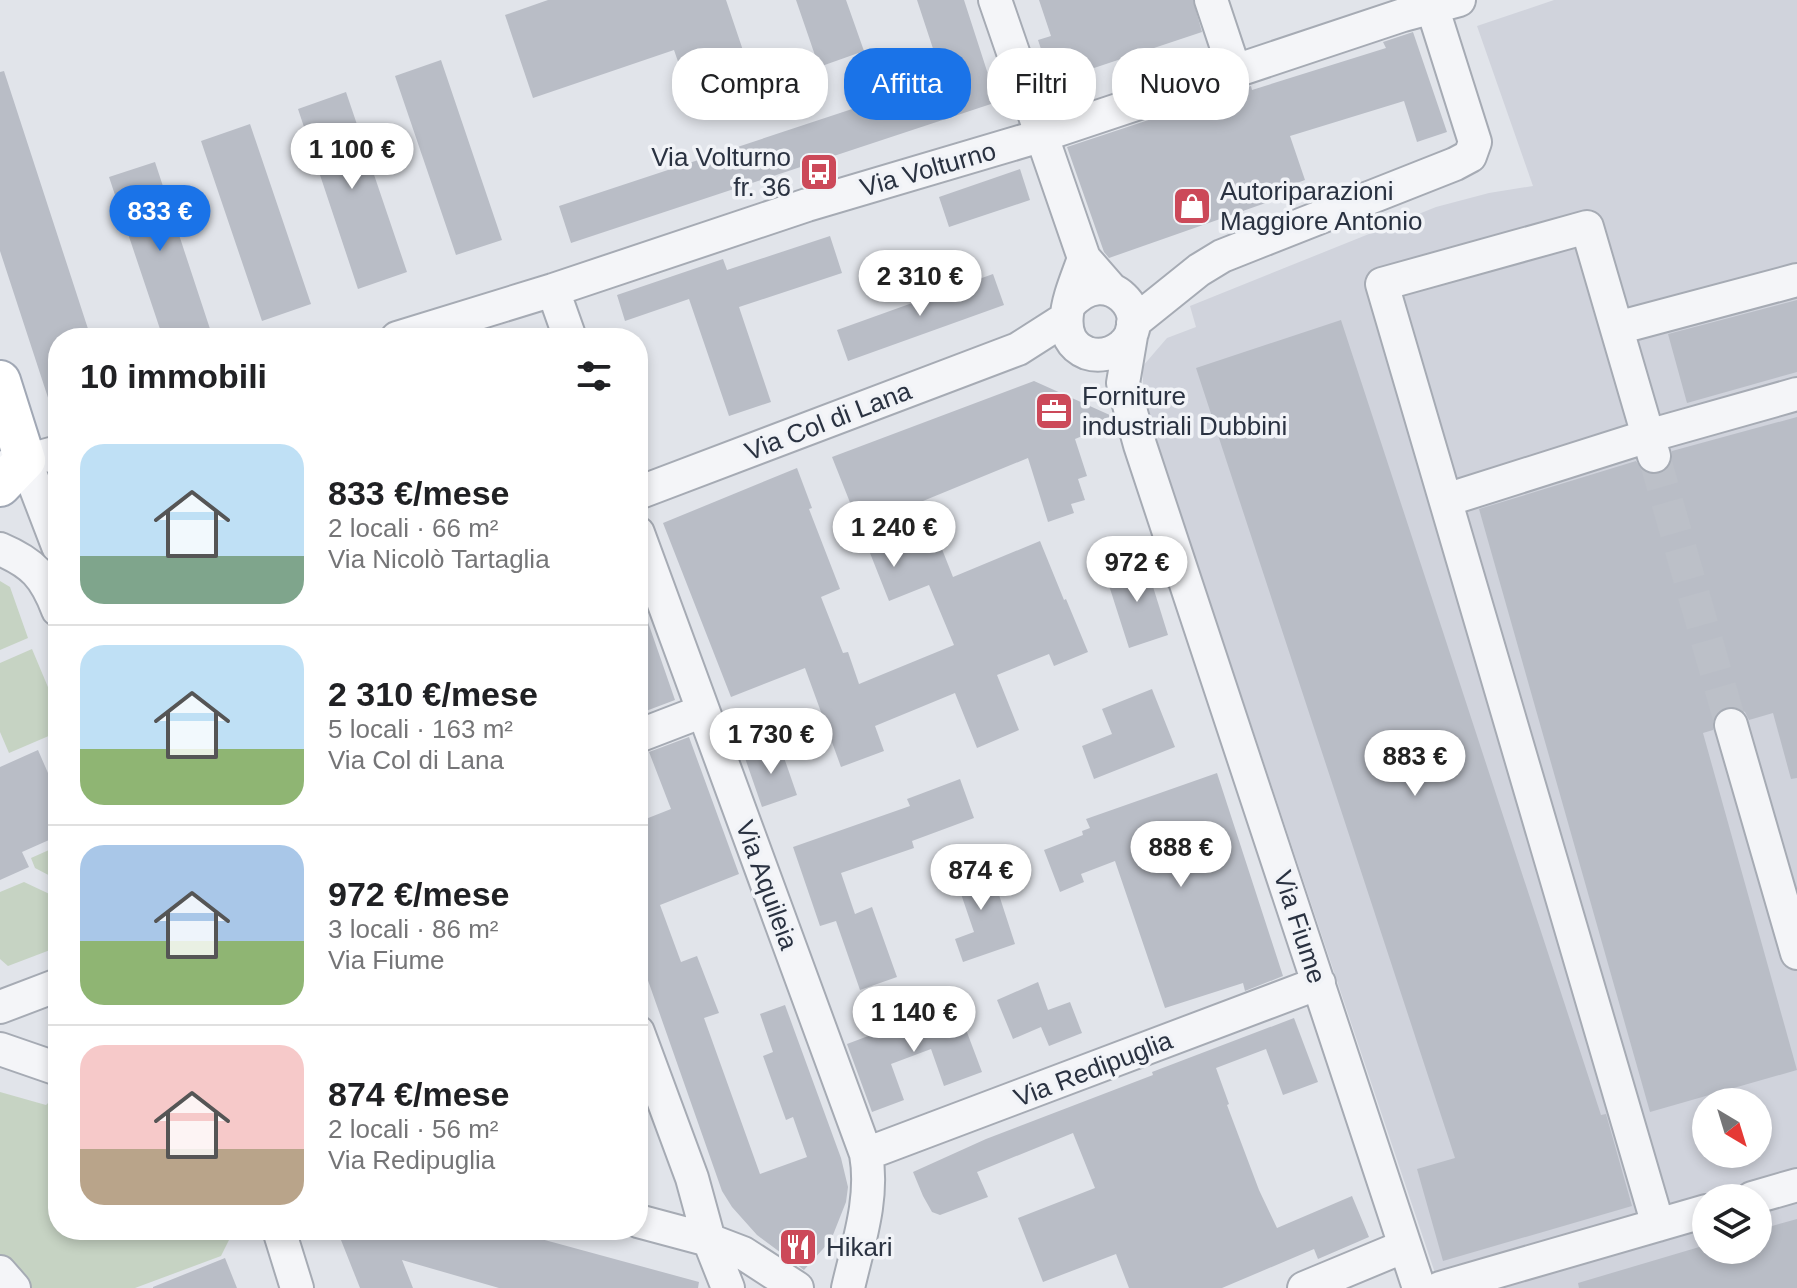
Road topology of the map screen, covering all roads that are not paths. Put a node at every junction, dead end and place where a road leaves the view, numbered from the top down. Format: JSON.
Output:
{"nodes":[{"id":1,"x":995,"y":0,"type":"edge"},
{"id":2,"x":1211,"y":0,"type":"edge"},
{"id":3,"x":1441,"y":2,"type":"edge"},
{"id":4,"x":1227,"y":48,"type":"edge"},
{"id":5,"x":1249,"y":67,"type":"edge"},
{"id":6,"x":1112,"y":112,"type":"edge"},
{"id":7,"x":1040,"y":136,"type":"junction"},
{"id":8,"x":1084,"y":258,"type":"junction"},
{"id":9,"x":1797,"y":280,"type":"edge"},
{"id":10,"x":1181,"y":283,"type":"junction"},
{"id":11,"x":553,"y":290,"type":"junction"},
{"id":12,"x":1115,"y":291,"type":"junction"},
{"id":13,"x":1067,"y":312,"type":"junction"},
{"id":14,"x":1132,"y":326,"type":"junction"},
{"id":15,"x":430,"y":328,"type":"edge"},
{"id":16,"x":566,"y":328,"type":"edge"},
{"id":17,"x":1617,"y":328,"type":"junction"},
{"id":18,"x":1018,"y":349,"type":"junction"},
{"id":19,"x":1083,"y":350,"type":"junction"},
{"id":20,"x":0,"y":381,"type":"edge"},
{"id":21,"x":1123,"y":383,"type":"junction"},
{"id":22,"x":1797,"y":394,"type":"edge"},
{"id":23,"x":1651,"y":446,"type":"junction"},
{"id":24,"x":21,"y":467,"type":"edge"},
{"id":25,"x":648,"y":489,"type":"edge"},
{"id":26,"x":1446,"y":500,"type":"junction"},
{"id":27,"x":48,"y":525,"type":"edge"},
{"id":28,"x":0,"y":549,"type":"edge"},
{"id":29,"x":648,"y":560,"type":"edge"},
{"id":30,"x":48,"y":584,"type":"edge"},
{"id":31,"x":703,"y":711,"type":"junction"},
{"id":32,"x":1731,"y":725,"type":"tunnel mouth"},
{"id":33,"x":648,"y":732,"type":"edge"},
{"id":34,"x":1797,"y":953,"type":"edge"},
{"id":35,"x":1319,"y":983,"type":"junction"},
{"id":36,"x":48,"y":989,"type":"edge"},
{"id":37,"x":0,"y":1007,"type":"edge"},
{"id":38,"x":0,"y":1049,"type":"edge"},
{"id":39,"x":648,"y":1059,"type":"edge"},
{"id":40,"x":48,"y":1066,"type":"edge"},
{"id":41,"x":866,"y":1154,"type":"junction"},
{"id":42,"x":1797,"y":1185,"type":"edge"},
{"id":43,"x":1772,"y":1192,"type":"edge"},
{"id":44,"x":1692,"y":1215,"type":"edge"},
{"id":45,"x":648,"y":1224,"type":"edge"},
{"id":46,"x":1658,"y":1225,"type":"junction"},
{"id":47,"x":269,"y":1240,"type":"edge"},
{"id":48,"x":282,"y":1240,"type":"edge"},
{"id":49,"x":709,"y":1240,"type":"junction"},
{"id":50,"x":1405,"y":1246,"type":"junction"},
{"id":51,"x":0,"y":1272,"type":"edge"},
{"id":52,"x":293,"y":1279,"type":"edge"},
{"id":53,"x":14,"y":1288,"type":"edge"},
{"id":54,"x":728,"y":1288,"type":"edge"},
{"id":55,"x":797,"y":1288,"type":"edge"},
{"id":56,"x":848,"y":1288,"type":"edge"},
{"id":57,"x":1304,"y":1288,"type":"edge"},
{"id":58,"x":1419,"y":1288,"type":"edge"},
{"id":59,"x":1440,"y":1288,"type":"edge"}],
"edges":[{"from":1,"to":7,"type":"street"},
{"from":2,"to":4,"type":"street"},
{"from":3,"to":5,"type":"street","name":"Via Volturno"},
{"from":3,"to":10,"type":"street"},
{"from":6,"to":7,"type":"street","name":"Via Volturno"},
{"from":7,"to":8,"type":"street"},
{"from":7,"to":11,"type":"street","name":"Via Volturno"},
{"from":8,"to":12,"type":"street"},
{"from":8,"to":13,"type":"street"},
{"from":9,"to":17,"type":"street"},
{"from":10,"to":12,"type":"street"},
{"from":10,"to":14,"type":"street"},
{"from":11,"to":15,"type":"street","name":"Via Volturno"},
{"from":11,"to":16,"type":"street"},
{"from":12,"to":13,"type":"street"},
{"from":12,"to":14,"type":"street"},
{"from":13,"to":18,"type":"street","name":"Via Col di Lana"},
{"from":13,"to":19,"type":"street"},
{"from":14,"to":19,"type":"street"},
{"from":14,"to":21,"type":"street","name":"Via Fiume"},
{"from":17,"to":23,"type":"street"},
{"from":17,"to":26,"type":"street"},
{"from":18,"to":19,"type":"street","name":"Via Col di Lana"},
{"from":18,"to":25,"type":"street","name":"Via Col di Lana"},
{"from":19,"to":21,"type":"street"},
{"from":20,"to":24,"type":"main road"},
{"from":21,"to":35,"type":"street","name":"Via Fiume"},
{"from":22,"to":23,"type":"street"},
{"from":23,"to":26,"type":"street"},
{"from":24,"to":27,"type":"street"},
{"from":26,"to":46,"type":"street"},
{"from":28,"to":30,"type":"street"},
{"from":29,"to":31,"type":"street","name":"Via Aquileia"},
{"from":31,"to":33,"type":"street"},
{"from":31,"to":41,"type":"street","name":"Via Aquileia"},
{"from":32,"to":34,"type":"street"},
{"from":35,"to":41,"type":"street","name":"Via Redipuglia"},
{"from":35,"to":50,"type":"street","name":"Via Fiume"},
{"from":36,"to":37,"type":"street"},
{"from":38,"to":40,"type":"street"},
{"from":39,"to":49,"type":"street"},
{"from":41,"to":56,"type":"street","name":"Via Aquileia"},
{"from":42,"to":43,"type":"street"},
{"from":44,"to":46,"type":"street"},
{"from":45,"to":49,"type":"street"},
{"from":46,"to":59,"type":"street"},
{"from":47,"to":52,"type":"street"},
{"from":48,"to":52,"type":"street"},
{"from":49,"to":54,"type":"street"},
{"from":49,"to":55,"type":"street"},
{"from":50,"to":57,"type":"street"},
{"from":50,"to":58,"type":"street","name":"Via Fiume"},
{"from":51,"to":53,"type":"street"}]}
